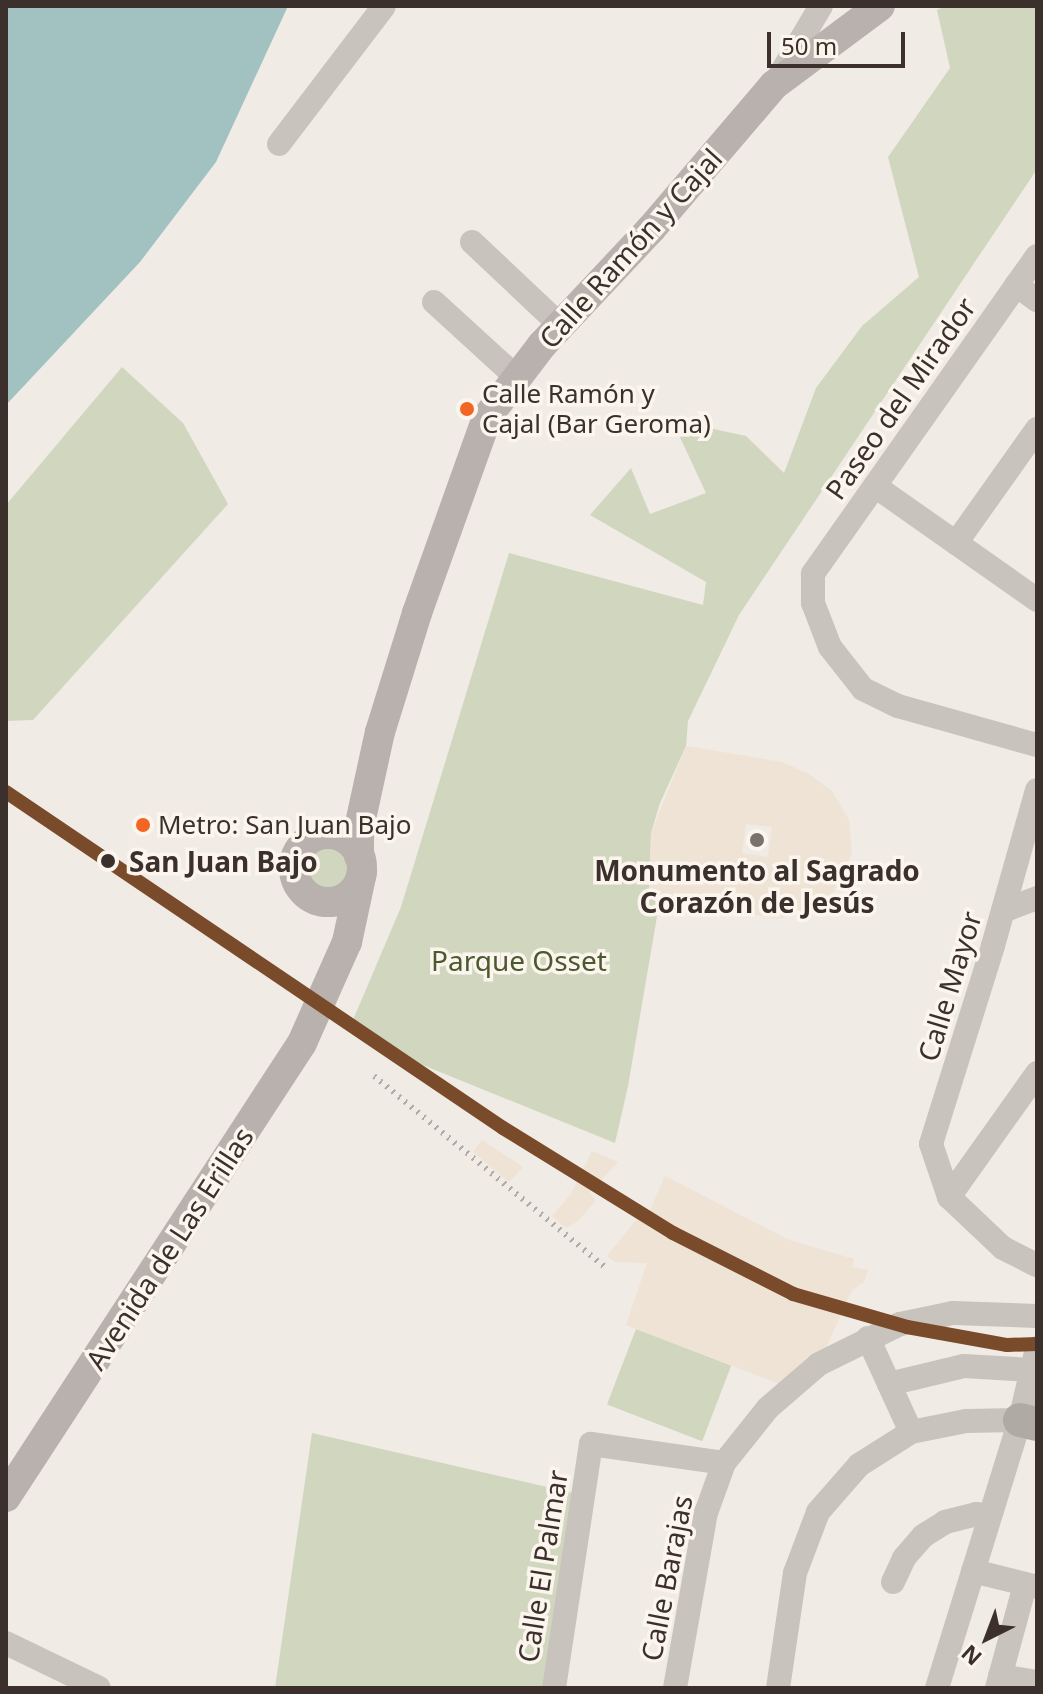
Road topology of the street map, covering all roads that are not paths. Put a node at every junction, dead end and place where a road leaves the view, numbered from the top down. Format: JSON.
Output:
{"nodes":[{"id":1,"x":384,"y":6,"type":"edge"},
{"id":2,"x":821,"y":6,"type":"edge"},
{"id":3,"x":834,"y":6,"type":"edge"},
{"id":4,"x":880,"y":6,"type":"edge"},
{"id":5,"x":856,"y":27,"type":"junction"},
{"id":6,"x":774,"y":85,"type":"junction"},
{"id":7,"x":279,"y":144,"type":"dead end"},
{"id":8,"x":472,"y":242,"type":"dead end"},
{"id":9,"x":1037,"y":256,"type":"edge"},
{"id":10,"x":1016,"y":285,"type":"junction"},
{"id":11,"x":1037,"y":300,"type":"edge"},
{"id":12,"x":434,"y":302,"type":"dead end"},
{"id":13,"x":561,"y":326,"type":"junction"},
{"id":14,"x":515,"y":376,"type":"junction"},
{"id":15,"x":1037,"y":429,"type":"edge"},
{"id":16,"x":875,"y":486,"type":"junction"},
{"id":17,"x":956,"y":543,"type":"junction"},
{"id":18,"x":1036,"y":597,"type":"edge"},
{"id":19,"x":380,"y":732,"type":"junction"},
{"id":20,"x":1037,"y":745,"type":"edge"},
{"id":21,"x":1037,"y":790,"type":"edge"},
{"id":22,"x":314,"y":837,"type":"junction"},
{"id":23,"x":361,"y":864,"type":"junction"},
{"id":24,"x":1037,"y":898,"type":"edge"},
{"id":25,"x":316,"y":900,"type":"junction"},
{"id":26,"x":1003,"y":911,"type":"junction"},
{"id":27,"x":326,"y":995,"type":"junction"},
{"id":28,"x":1037,"y":1073,"type":"edge"},
{"id":29,"x":949,"y":1197,"type":"junction"},
{"id":30,"x":1037,"y":1265,"type":"edge"},
{"id":31,"x":1037,"y":1316,"type":"edge"},
{"id":32,"x":868,"y":1338,"type":"junction"},
{"id":33,"x":1035,"y":1359,"type":"edge"},
{"id":34,"x":889,"y":1384,"type":"junction"},
{"id":35,"x":1033,"y":1423,"type":"edge"},
{"id":36,"x":911,"y":1432,"type":"junction"},
{"id":37,"x":724,"y":1463,"type":"junction"},
{"id":38,"x":6,"y":1497,"type":"edge"},
{"id":39,"x":990,"y":1516,"type":"junction"},
{"id":40,"x":973,"y":1571,"type":"junction"},
{"id":41,"x":893,"y":1582,"type":"dead end"},
{"id":42,"x":1031,"y":1586,"type":"edge"},
{"id":43,"x":6,"y":1643,"type":"edge"},
{"id":44,"x":998,"y":1682,"type":"edge"},
{"id":45,"x":1037,"y":1682,"type":"edge"},
{"id":46,"x":99,"y":1688,"type":"edge"},
{"id":47,"x":554,"y":1688,"type":"edge"},
{"id":48,"x":675,"y":1688,"type":"edge"},
{"id":49,"x":778,"y":1688,"type":"edge"},
{"id":50,"x":937,"y":1688,"type":"edge"}],
"edges":[{"from":1,"to":7,"type":"street"},
{"from":2,"to":6,"type":"street"},
{"from":3,"to":5,"type":"street"},
{"from":4,"to":5,"type":"main road","name":"Calle Ramón y Cajal"},
{"from":5,"to":6,"type":"main road","name":"Calle Ramón y Cajal"},
{"from":6,"to":13,"type":"main road","name":"Calle Ramón y Cajal"},
{"from":8,"to":13,"type":"street"},
{"from":9,"to":10,"type":"street","name":"Paseo del Mirador"},
{"from":10,"to":11,"type":"street"},
{"from":10,"to":16,"type":"street","name":"Paseo del Mirador"},
{"from":12,"to":14,"type":"street"},
{"from":13,"to":14,"type":"main road","name":"Calle Ramón y Cajal"},
{"from":14,"to":19,"type":"main road","name":"Calle Ramón y Cajal"},
{"from":15,"to":17,"type":"street"},
{"from":16,"to":17,"type":"street"},
{"from":16,"to":20,"type":"street","name":"Paseo del Mirador"},
{"from":17,"to":18,"type":"street"},
{"from":19,"to":22,"type":"main road","name":"Calle Ramón y Cajal"},
{"from":19,"to":23,"type":"main road","name":"Calle Ramón y Cajal"},
{"from":21,"to":26,"type":"street","name":"Calle Mayor"},
{"from":22,"to":23,"type":"main road"},
{"from":22,"to":25,"type":"main road"},
{"from":23,"to":25,"type":"main road"},
{"from":23,"to":27,"type":"main road","name":"Avenida de Las Erillas"},
{"from":24,"to":26,"type":"street"},
{"from":25,"to":27,"type":"main road","name":"Avenida de Las Erillas"},
{"from":26,"to":29,"type":"street","name":"Calle Mayor"},
{"from":27,"to":38,"type":"main road","name":"Avenida de Las Erillas"},
{"from":28,"to":29,"type":"street"},
{"from":29,"to":30,"type":"street"},
{"from":31,"to":32,"type":"street","name":"Calle Barajas"},
{"from":32,"to":34,"type":"street"},
{"from":32,"to":37,"type":"street","name":"Calle Barajas"},
{"from":33,"to":34,"type":"street"},
{"from":33,"to":35,"type":"street"},
{"from":34,"to":36,"type":"street"},
{"from":35,"to":36,"type":"street"},
{"from":35,"to":39,"type":"street"},
{"from":36,"to":49,"type":"street"},
{"from":37,"to":47,"type":"street","name":"Calle El Palmar"},
{"from":37,"to":48,"type":"street","name":"Calle Barajas"},
{"from":39,"to":40,"type":"street"},
{"from":39,"to":41,"type":"street"},
{"from":40,"to":42,"type":"street"},
{"from":40,"to":50,"type":"street"},
{"from":42,"to":44,"type":"street"},
{"from":43,"to":46,"type":"street"},
{"from":44,"to":45,"type":"street"}]}
